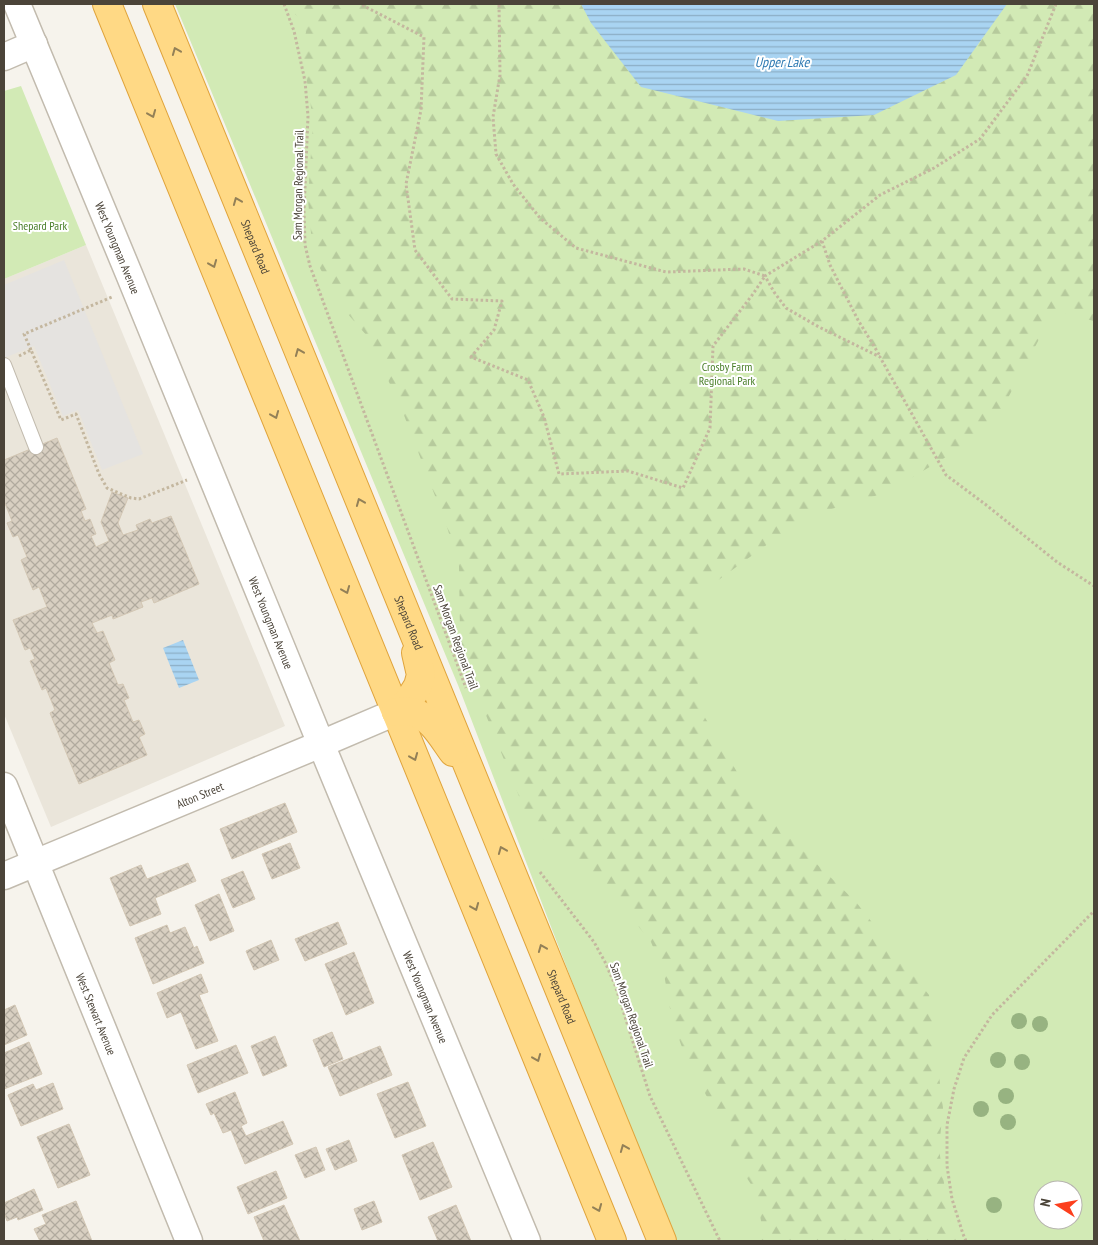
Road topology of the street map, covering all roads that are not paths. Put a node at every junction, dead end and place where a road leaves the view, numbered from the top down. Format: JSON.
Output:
{"nodes":[{"id":1,"x":17,"y":4,"type":"edge"},
{"id":2,"x":107,"y":4,"type":"edge"},
{"id":3,"x":157,"y":4,"type":"edge"},
{"id":4,"x":34,"y":44,"type":"junction"},
{"id":5,"x":4,"y":57,"type":"edge"},
{"id":6,"x":4,"y":365,"type":"edge"},
{"id":7,"x":36,"y":446,"type":"dead end"},
{"id":8,"x":376,"y":540,"type":"junction"},
{"id":9,"x":396,"y":712,"type":"junction"},
{"id":10,"x":321,"y":744,"type":"junction"},
{"id":11,"x":4,"y":786,"type":"edge"},
{"id":12,"x":483,"y":802,"type":"junction"},
{"id":13,"x":36,"y":863,"type":"junction"},
{"id":14,"x":4,"y":876,"type":"edge"},
{"id":15,"x":190,"y":1241,"type":"edge"},
{"id":16,"x":527,"y":1241,"type":"edge"},
{"id":17,"x":612,"y":1241,"type":"edge"},
{"id":18,"x":662,"y":1241,"type":"edge"}],
"edges":[{"from":1,"to":4,"type":"street","name":"West Youngman Avenue"},
{"from":2,"to":9,"type":"highway","one_way":true},
{"from":8,"to":3,"type":"highway","name":"Shepard Road","one_way":true},
{"from":4,"to":5,"type":"street"},
{"from":4,"to":10,"type":"street","name":"West Youngman Avenue"},
{"from":6,"to":7,"type":"lane"},
{"from":8,"to":9,"type":"highway"},
{"from":8,"to":12,"type":"highway","name":"Shepard Road"},
{"from":9,"to":10,"type":"street","name":"Alton Street"},
{"from":9,"to":12,"type":"highway"},
{"from":9,"to":17,"type":"highway","one_way":true},
{"from":10,"to":13,"type":"street","name":"Alton Street"},
{"from":10,"to":16,"type":"street","name":"West Youngman Avenue"},
{"from":11,"to":13,"type":"street","name":"West Stewart Avenue"},
{"from":18,"to":12,"type":"highway","name":"Shepard Road","one_way":true},
{"from":13,"to":14,"type":"street","name":"Alton Street"},
{"from":13,"to":15,"type":"street","name":"West Stewart Avenue"}]}
